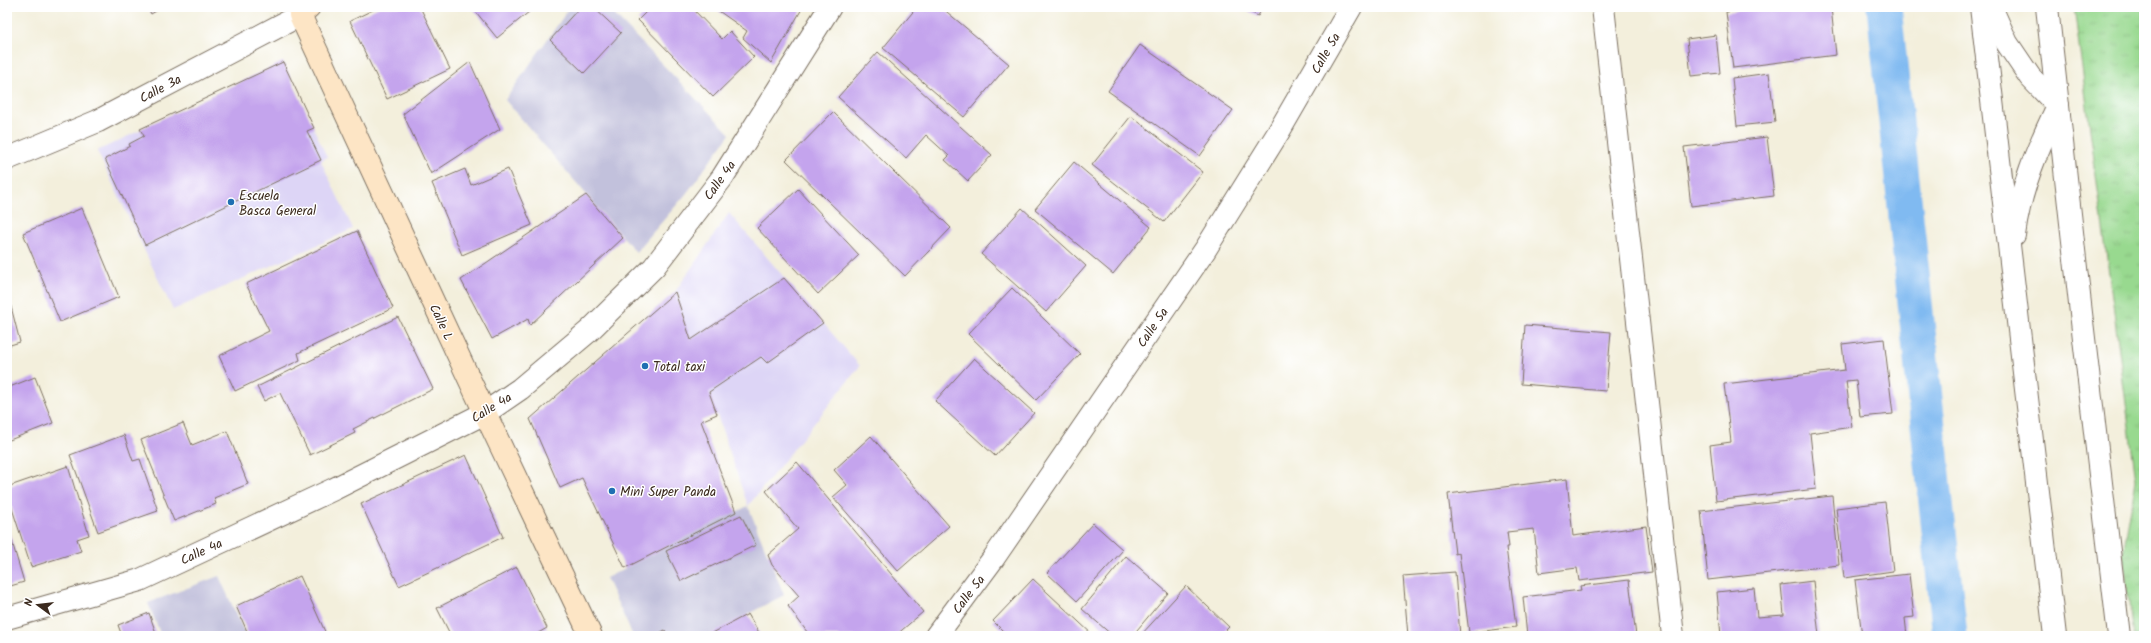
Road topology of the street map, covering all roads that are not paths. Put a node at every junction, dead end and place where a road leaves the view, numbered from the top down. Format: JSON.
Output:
{"nodes":[{"id":1,"x":830,"y":7,"type":"edge"},
{"id":2,"x":1351,"y":7,"type":"edge"},
{"id":3,"x":1603,"y":7,"type":"edge"},
{"id":4,"x":1981,"y":7,"type":"edge"},
{"id":5,"x":1990,"y":7,"type":"edge"},
{"id":6,"x":2047,"y":7,"type":"edge"},
{"id":7,"x":301,"y":10,"type":"edge"},
{"id":8,"x":2058,"y":106,"type":"junction"},
{"id":9,"x":7,"y":159,"type":"edge"},
{"id":10,"x":2011,"y":261,"type":"junction"},
{"id":11,"x":484,"y":413,"type":"junction"},
{"id":12,"x":7,"y":618,"type":"edge"},
{"id":13,"x":591,"y":636,"type":"edge"},
{"id":14,"x":936,"y":636,"type":"edge"},
{"id":15,"x":1673,"y":636,"type":"edge"},
{"id":16,"x":2055,"y":636,"type":"edge"},
{"id":17,"x":2119,"y":636,"type":"edge"}],
"edges":[{"from":1,"to":11,"type":"street","name":"Calle 4a"},
{"from":2,"to":14,"type":"street","name":"Calle 5a"},
{"from":3,"to":15,"type":"street"},
{"from":4,"to":10,"type":"street"},
{"from":5,"to":8,"type":"street"},
{"from":6,"to":8,"type":"street"},
{"from":7,"to":9,"type":"street","name":"Calle 3a"},
{"from":7,"to":11,"type":"street","name":"Calle L"},
{"from":8,"to":10,"type":"street"},
{"from":8,"to":17,"type":"street"},
{"from":10,"to":16,"type":"street"},
{"from":11,"to":12,"type":"street","name":"Calle 4a"},
{"from":11,"to":13,"type":"street","name":"Calle L"}]}
